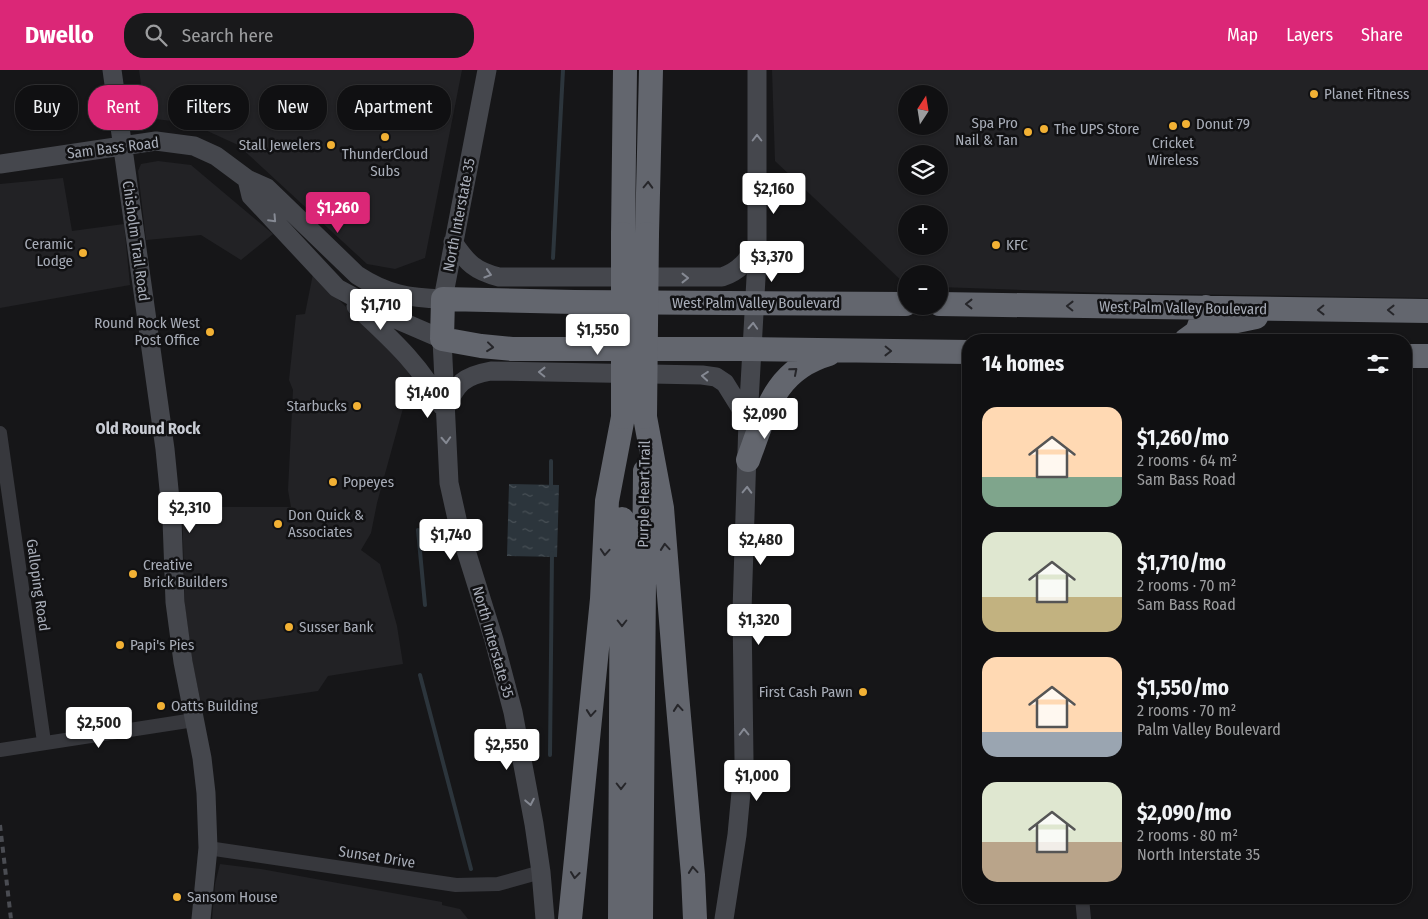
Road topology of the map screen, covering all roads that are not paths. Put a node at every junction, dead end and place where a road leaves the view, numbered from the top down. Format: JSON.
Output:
{"nodes":[{"id":1,"x":112,"y":70,"type":"edge"},
{"id":2,"x":487,"y":70,"type":"edge"},
{"id":3,"x":625,"y":70,"type":"edge"},
{"id":4,"x":651,"y":70,"type":"edge"},
{"id":5,"x":757,"y":70,"type":"edge"},
{"id":6,"x":122,"y":146,"type":"junction"},
{"id":7,"x":0,"y":164,"type":"edge"},
{"id":8,"x":247,"y":179,"type":"junction"},
{"id":9,"x":453,"y":242,"type":"junction"},
{"id":10,"x":757,"y":243,"type":"junction"},
{"id":11,"x":337,"y":288,"type":"junction"},
{"id":12,"x":442,"y":298,"type":"junction"},
{"id":13,"x":754,"y":302,"type":"junction"},
{"id":14,"x":898,"y":304,"type":"edge"},
{"id":15,"x":948,"y":304,"type":"edge"},
{"id":16,"x":1206,"y":307,"type":"junction"},
{"id":17,"x":1288,"y":310,"type":"junction"},
{"id":18,"x":1428,"y":311,"type":"edge"},
{"id":19,"x":1194,"y":334,"type":"edge"},
{"id":20,"x":1221,"y":334,"type":"edge"},
{"id":21,"x":442,"y":339,"type":"junction"},
{"id":22,"x":751,"y":349,"type":"junction"},
{"id":23,"x":841,"y":350,"type":"junction"},
{"id":24,"x":962,"y":352,"type":"edge"},
{"id":25,"x":1412,"y":356,"type":"edge"},
{"id":26,"x":1428,"y":356,"type":"edge"},
{"id":27,"x":444,"y":410,"type":"junction"},
{"id":28,"x":634,"y":417,"type":"junction"},
{"id":29,"x":748,"y":420,"type":"junction"},
{"id":30,"x":0,"y":433,"type":"edge"},
{"id":31,"x":748,"y":460,"type":"junction"},
{"id":32,"x":194,"y":720,"type":"junction"},
{"id":33,"x":44,"y":742,"type":"junction"},
{"id":34,"x":0,"y":750,"type":"edge"},
{"id":35,"x":208,"y":848,"type":"junction"},
{"id":36,"x":541,"y":872,"type":"junction"},
{"id":37,"x":1083,"y":904,"type":"edge"},
{"id":38,"x":201,"y":919,"type":"edge"},
{"id":39,"x":544,"y":919,"type":"edge"},
{"id":40,"x":570,"y":919,"type":"edge"},
{"id":41,"x":620,"y":919,"type":"edge"},
{"id":42,"x":641,"y":919,"type":"edge"},
{"id":43,"x":695,"y":919,"type":"edge"},
{"id":44,"x":724,"y":919,"type":"edge"},
{"id":45,"x":1084,"y":919,"type":"edge"}],
"edges":[{"from":1,"to":6,"type":"main road","name":"Chisholm Trail Road"},
{"from":2,"to":9,"type":"main road","name":"North Interstate 35"},
{"from":3,"to":28,"type":"highway","name":"Purple Heart Trail","bridge":true},
{"from":28,"to":4,"type":"highway","name":"Purple Heart Trail","one_way":true,"bridge":true},
{"from":10,"to":5,"type":"main road","one_way":true},
{"from":6,"to":7,"type":"main road","name":"Sam Bass Road"},
{"from":6,"to":8,"type":"main road","name":"Sam Bass Road"},
{"from":6,"to":32,"type":"main road","name":"Chisholm Trail Road"},
{"from":8,"to":11,"type":"main road","one_way":true},
{"from":8,"to":12,"type":"main road","name":"Sam Bass Road"},
{"from":9,"to":10,"type":"main road","one_way":true},
{"from":9,"to":12,"type":"main road","name":"North Interstate 35"},
{"from":10,"to":13,"type":"main road"},
{"from":11,"to":21,"type":"main road"},
{"from":11,"to":27,"type":"main road"},
{"from":12,"to":13,"type":"highway","name":"West Palm Valley Boulevard"},
{"from":12,"to":21,"type":"highway","name":"North Interstate 35"},
{"from":13,"to":14,"type":"highway","name":"West Palm Valley Boulevard"},
{"from":22,"to":13,"type":"main road","one_way":true},
{"from":16,"to":15,"type":"highway","name":"West Palm Valley Boulevard","one_way":true},
{"from":16,"to":17,"type":"highway","name":"West Palm Valley Boulevard"},
{"from":16,"to":19,"type":"highway"},
{"from":18,"to":17,"type":"highway","name":"West Palm Valley Boulevard","one_way":true},
{"from":17,"to":20,"type":"highway"},
{"from":21,"to":22,"type":"highway","one_way":true},
{"from":21,"to":27,"type":"main road","name":"North Interstate 35"},
{"from":22,"to":23,"type":"highway"},
{"from":22,"to":29,"type":"main road"},
{"from":23,"to":24,"type":"highway","one_way":true},
{"from":31,"to":23,"type":"highway","one_way":true},
{"from":25,"to":26,"type":"highway"},
{"from":29,"to":27,"type":"main road","one_way":true},
{"from":27,"to":36,"type":"main road","name":"North Interstate 35","one_way":true},
{"from":28,"to":40,"type":"highway","one_way":true},
{"from":28,"to":41,"type":"highway","name":"Purple Heart Trail","one_way":true},
{"from":28,"to":42,"type":"highway","name":"Purple Heart Trail"},
{"from":43,"to":28,"type":"highway","one_way":true},
{"from":29,"to":31,"type":"main road"},
{"from":30,"to":33,"type":"street","name":"Galloping Road"},
{"from":44,"to":31,"type":"main road","one_way":true},
{"from":32,"to":33,"type":"street"},
{"from":32,"to":35,"type":"main road","name":"Chisholm Trail Road"},
{"from":33,"to":34,"type":"street"},
{"from":35,"to":36,"type":"street","name":"Sunset Drive"},
{"from":35,"to":38,"type":"main road","name":"Chisholm Trail Road"},
{"from":36,"to":39,"type":"main road","name":"North Interstate 35"},
{"from":37,"to":45,"type":"street"}]}
